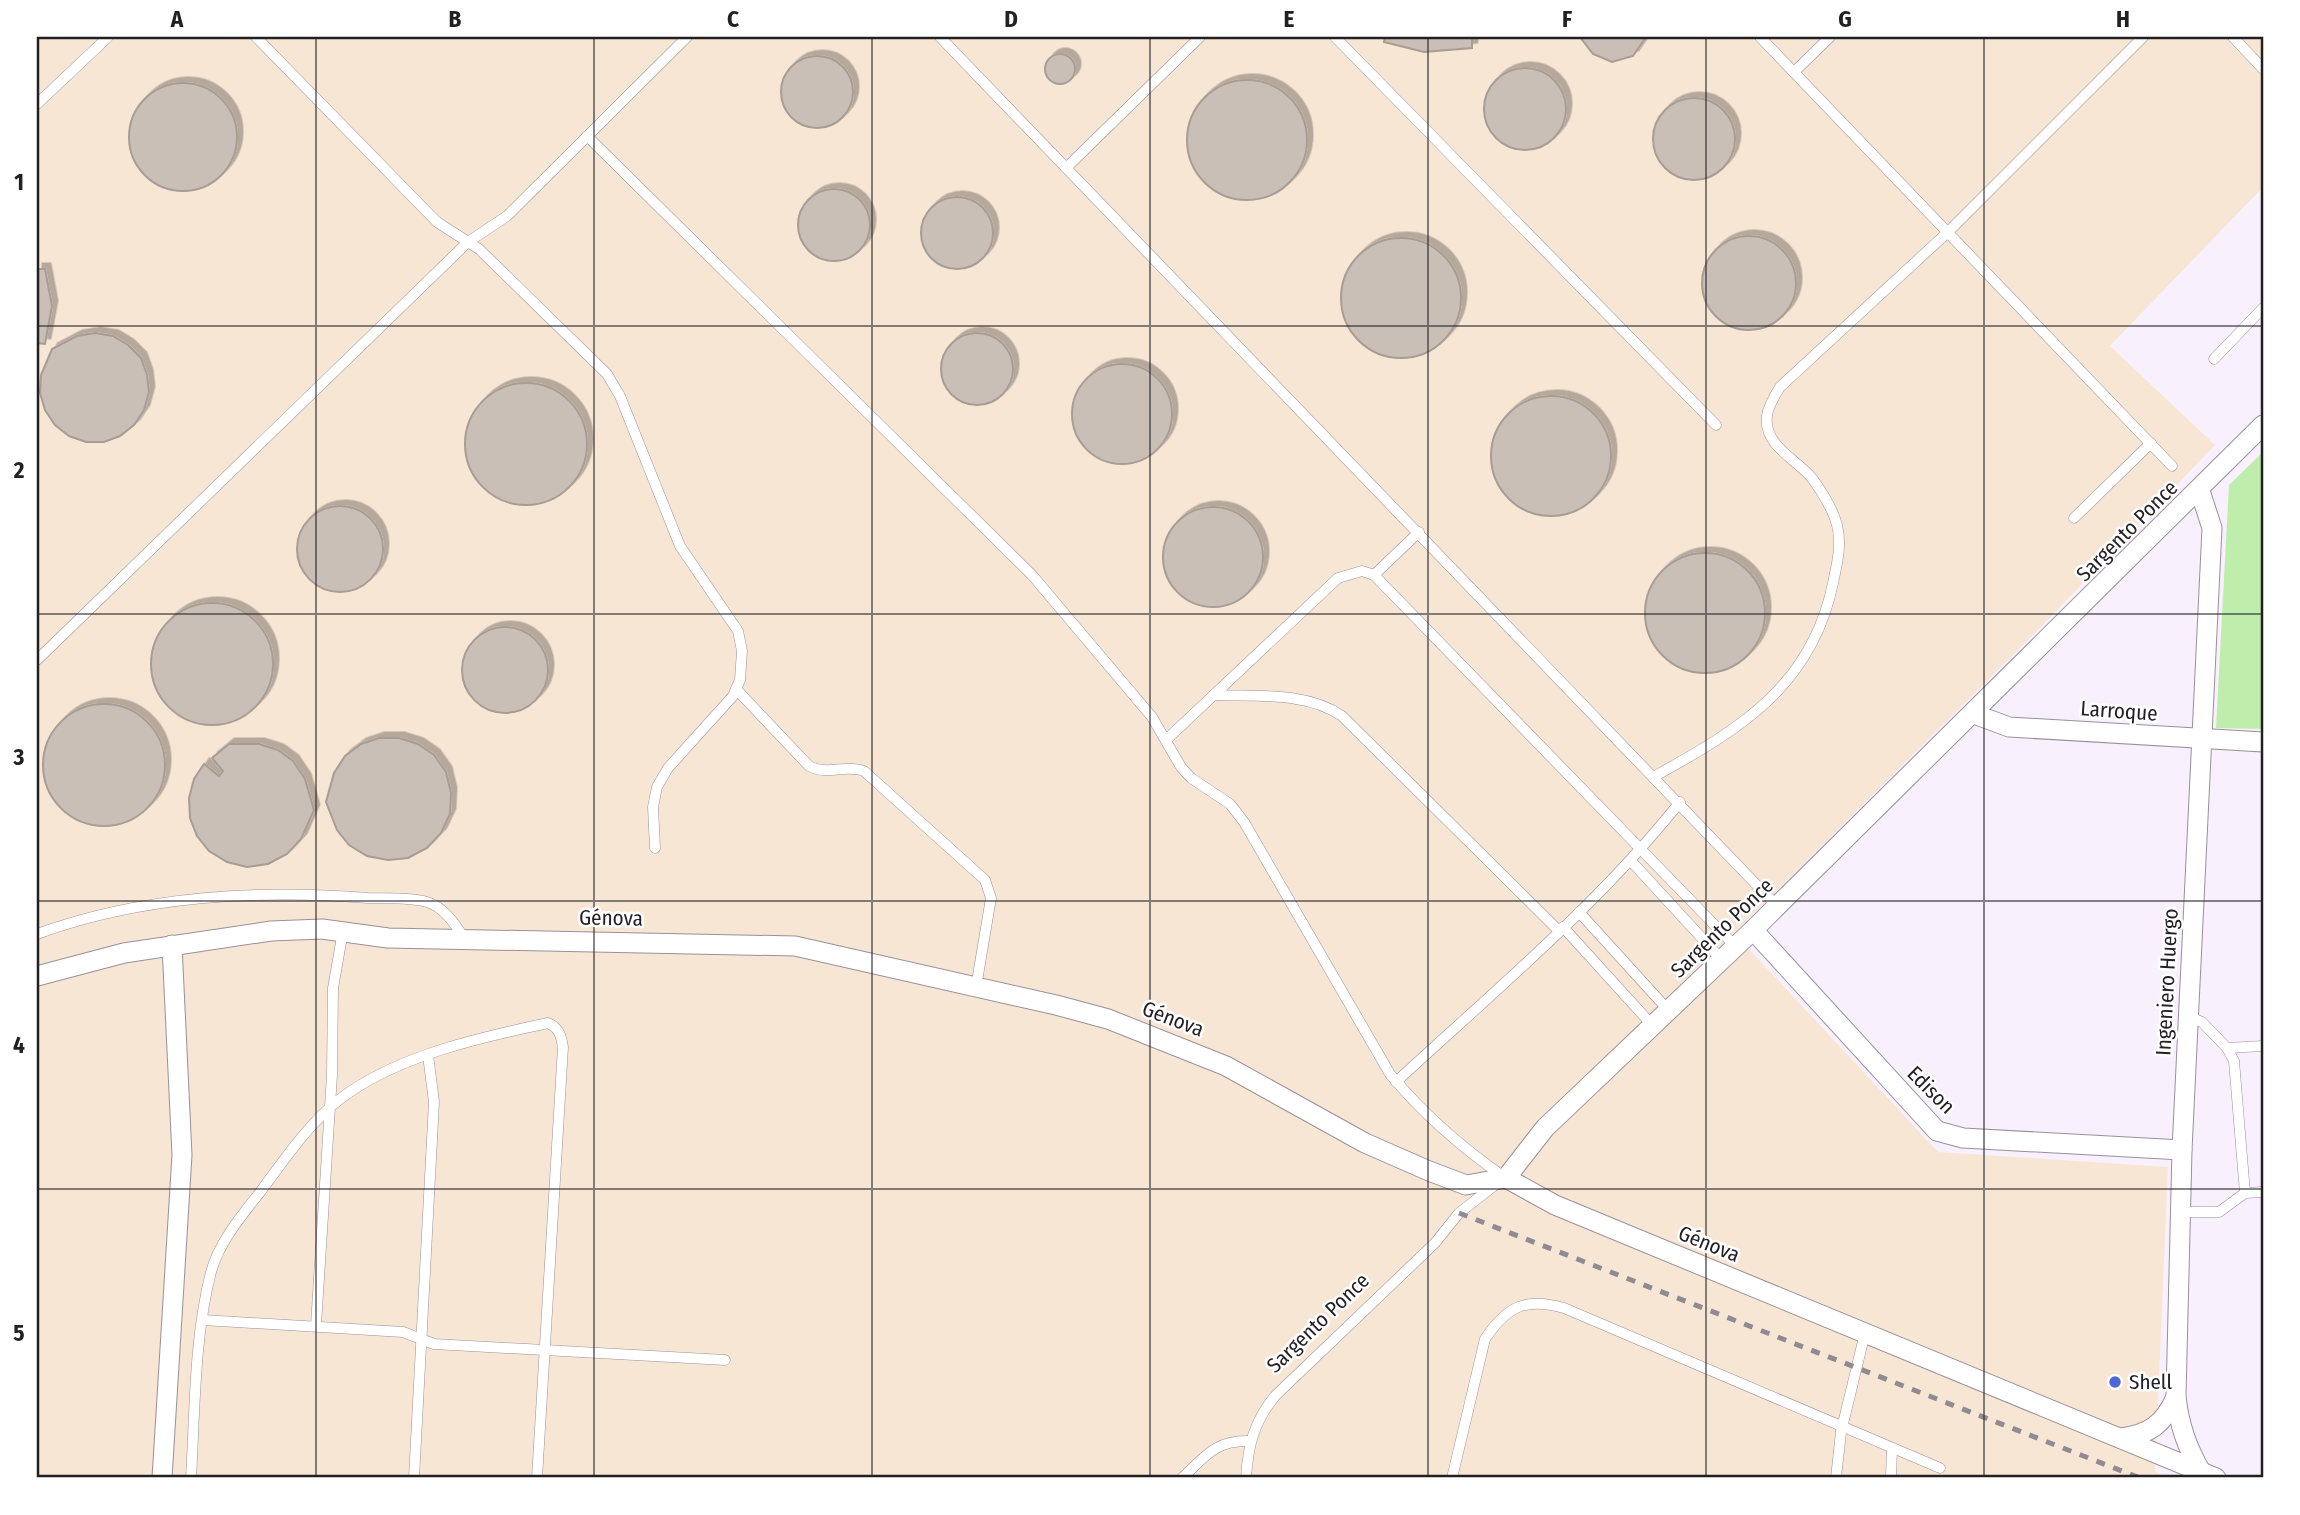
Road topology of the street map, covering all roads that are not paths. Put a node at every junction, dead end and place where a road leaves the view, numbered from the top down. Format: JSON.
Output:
{"nodes":[{"id":1,"x":108,"y":37,"type":"edge"},
{"id":2,"x":256,"y":37,"type":"edge"},
{"id":3,"x":687,"y":37,"type":"edge"},
{"id":4,"x":940,"y":37,"type":"edge"},
{"id":5,"x":1200,"y":37,"type":"edge"},
{"id":6,"x":1335,"y":37,"type":"edge"},
{"id":7,"x":1760,"y":37,"type":"edge"},
{"id":8,"x":1830,"y":37,"type":"edge"},
{"id":9,"x":2143,"y":37,"type":"edge"},
{"id":10,"x":2233,"y":37,"type":"edge"},
{"id":11,"x":2263,"y":69,"type":"edge"},
{"id":12,"x":1795,"y":71,"type":"junction"},
{"id":13,"x":37,"y":104,"type":"edge"},
{"id":14,"x":587,"y":136,"type":"junction"},
{"id":15,"x":1066,"y":168,"type":"junction"},
{"id":16,"x":1948,"y":232,"type":"junction"},
{"id":17,"x":468,"y":242,"type":"junction"},
{"id":18,"x":2263,"y":308,"type":"edge"},
{"id":19,"x":2214,"y":359,"type":"dead end"},
{"id":20,"x":1716,"y":425,"type":"dead end"},
{"id":21,"x":2263,"y":425,"type":"edge"},
{"id":22,"x":2151,"y":443,"type":"junction"},
{"id":23,"x":2172,"y":466,"type":"dead end"},
{"id":24,"x":2200,"y":491,"type":"junction"},
{"id":25,"x":2074,"y":518,"type":"dead end"},
{"id":26,"x":1419,"y":532,"type":"junction"},
{"id":27,"x":1374,"y":575,"type":"junction"},
{"id":28,"x":37,"y":660,"type":"edge"},
{"id":29,"x":736,"y":689,"type":"junction"},
{"id":30,"x":1214,"y":695,"type":"junction"},
{"id":31,"x":1974,"y":714,"type":"junction"},
{"id":32,"x":2202,"y":739,"type":"junction"},
{"id":33,"x":1166,"y":740,"type":"junction"},
{"id":34,"x":2263,"y":742,"type":"edge"},
{"id":35,"x":1655,"y":776,"type":"junction"},
{"id":36,"x":1680,"y":802,"type":"junction"},
{"id":37,"x":655,"y":848,"type":"dead end"},
{"id":38,"x":1642,"y":849,"type":"junction"},
{"id":39,"x":1631,"y":861,"type":"junction"},
{"id":40,"x":1777,"y":906,"type":"junction"},
{"id":41,"x":1579,"y":912,"type":"junction"},
{"id":42,"x":1561,"y":929,"type":"junction"},
{"id":43,"x":1753,"y":930,"type":"junction"},
{"id":44,"x":344,"y":931,"type":"junction"},
{"id":45,"x":37,"y":934,"type":"edge"},
{"id":46,"x":464,"y":939,"type":"junction"},
{"id":47,"x":172,"y":945,"type":"junction"},
{"id":48,"x":1729,"y":953,"type":"junction"},
{"id":49,"x":37,"y":976,"type":"edge"},
{"id":50,"x":976,"y":987,"type":"junction"},
{"id":51,"x":1669,"y":1011,"type":"junction"},
{"id":52,"x":2188,"y":1016,"type":"junction"},
{"id":53,"x":1653,"y":1026,"type":"junction"},
{"id":54,"x":2263,"y":1046,"type":"edge"},
{"id":55,"x":2227,"y":1048,"type":"junction"},
{"id":56,"x":428,"y":1055,"type":"junction"},
{"id":57,"x":1396,"y":1082,"type":"junction"},
{"id":58,"x":330,"y":1110,"type":"junction"},
{"id":59,"x":2182,"y":1150,"type":"junction"},
{"id":60,"x":1506,"y":1178,"type":"junction"},
{"id":61,"x":2263,"y":1192,"type":"edge"},
{"id":62,"x":2245,"y":1193,"type":"junction"},
{"id":63,"x":2180,"y":1212,"type":"junction"},
{"id":64,"x":203,"y":1320,"type":"junction"},
{"id":65,"x":316,"y":1325,"type":"junction"},
{"id":66,"x":1865,"y":1333,"type":"junction"},
{"id":67,"x":421,"y":1339,"type":"junction"},
{"id":68,"x":545,"y":1350,"type":"junction"},
{"id":69,"x":725,"y":1360,"type":"dead end"},
{"id":70,"x":2176,"y":1396,"type":"junction"},
{"id":71,"x":1842,"y":1426,"type":"junction"},
{"id":72,"x":2119,"y":1438,"type":"junction"},
{"id":73,"x":1249,"y":1441,"type":"junction"},
{"id":74,"x":1892,"y":1448,"type":"junction"},
{"id":75,"x":1940,"y":1468,"type":"dead end"},
{"id":76,"x":2211,"y":1476,"type":"edge"},
{"id":77,"x":162,"y":1478,"type":"edge"},
{"id":78,"x":191,"y":1478,"type":"edge"},
{"id":79,"x":414,"y":1478,"type":"edge"},
{"id":80,"x":537,"y":1478,"type":"edge"},
{"id":81,"x":1182,"y":1478,"type":"edge"},
{"id":82,"x":1246,"y":1478,"type":"edge"},
{"id":83,"x":1452,"y":1478,"type":"edge"},
{"id":84,"x":1836,"y":1478,"type":"edge"},
{"id":85,"x":1891,"y":1478,"type":"edge"}],
"edges":[{"from":1,"to":13,"type":"lane"},
{"from":2,"to":17,"type":"lane"},
{"from":3,"to":14,"type":"lane"},
{"from":4,"to":15,"type":"lane"},
{"from":5,"to":15,"type":"lane"},
{"from":6,"to":20,"type":"lane"},
{"from":7,"to":12,"type":"lane"},
{"from":8,"to":12,"type":"lane"},
{"from":9,"to":16,"type":"lane"},
{"from":10,"to":11,"type":"lane"},
{"from":12,"to":16,"type":"lane"},
{"from":14,"to":17,"type":"lane"},
{"from":14,"to":33,"type":"lane"},
{"from":15,"to":26,"type":"lane"},
{"from":16,"to":22,"type":"lane"},
{"from":16,"to":35,"type":"lane"},
{"from":17,"to":28,"type":"lane"},
{"from":17,"to":29,"type":"lane"},
{"from":18,"to":19,"type":"lane"},
{"from":21,"to":24,"type":"street","name":"Sargento Ponce"},
{"from":22,"to":23,"type":"lane"},
{"from":22,"to":25,"type":"lane"},
{"from":24,"to":31,"type":"street","name":"Sargento Ponce"},
{"from":24,"to":32,"type":"street","name":"Ingeniero Huergo"},
{"from":26,"to":27,"type":"lane"},
{"from":26,"to":35,"type":"lane"},
{"from":27,"to":30,"type":"lane"},
{"from":27,"to":38,"type":"lane"},
{"from":29,"to":37,"type":"lane"},
{"from":29,"to":50,"type":"lane"},
{"from":30,"to":33,"type":"lane"},
{"from":30,"to":42,"type":"lane"},
{"from":31,"to":32,"type":"street","name":"Larroque"},
{"from":31,"to":40,"type":"street","name":"Sargento Ponce"},
{"from":32,"to":34,"type":"street","name":"Larroque"},
{"from":32,"to":52,"type":"street","name":"Ingeniero Huergo"},
{"from":33,"to":57,"type":"lane"},
{"from":35,"to":36,"type":"lane"},
{"from":36,"to":38,"type":"lane"},
{"from":36,"to":40,"type":"lane"},
{"from":38,"to":39,"type":"lane"},
{"from":38,"to":48,"type":"lane"},
{"from":39,"to":41,"type":"lane"},
{"from":39,"to":48,"type":"lane"},
{"from":40,"to":43,"type":"street","name":"Sargento Ponce"},
{"from":41,"to":42,"type":"lane"},
{"from":41,"to":51,"type":"lane"},
{"from":42,"to":53,"type":"lane"},
{"from":42,"to":57,"type":"lane"},
{"from":43,"to":48,"type":"street","name":"Sargento Ponce"},
{"from":43,"to":59,"type":"street","name":"Edison"},
{"from":44,"to":46,"type":"street","name":"Génova"},
{"from":44,"to":47,"type":"street","name":"Génova"},
{"from":44,"to":58,"type":"lane"},
{"from":45,"to":46,"type":"lane"},
{"from":46,"to":50,"type":"street","name":"Génova"},
{"from":47,"to":49,"type":"street","name":"Génova"},
{"from":47,"to":77,"type":"street"},
{"from":48,"to":51,"type":"street","name":"Sargento Ponce"},
{"from":50,"to":60,"type":"street","name":"Génova"},
{"from":51,"to":53,"type":"street","name":"Sargento Ponce"},
{"from":52,"to":55,"type":"lane"},
{"from":52,"to":59,"type":"street","name":"Ingeniero Huergo"},
{"from":53,"to":60,"type":"street","name":"Sargento Ponce"},
{"from":54,"to":55,"type":"lane"},
{"from":55,"to":62,"type":"lane"},
{"from":56,"to":58,"type":"lane"},
{"from":56,"to":67,"type":"lane"},
{"from":56,"to":68,"type":"lane"},
{"from":57,"to":60,"type":"lane"},
{"from":58,"to":64,"type":"lane"},
{"from":58,"to":65,"type":"lane"},
{"from":59,"to":63,"type":"street","name":"Ingeniero Huergo"},
{"from":60,"to":66,"type":"street","name":"Génova"},
{"from":60,"to":73,"type":"lane","name":"Sargento Ponce"},
{"from":61,"to":62,"type":"lane"},
{"from":62,"to":63,"type":"lane"},
{"from":63,"to":70,"type":"street","name":"Ingeniero Huergo"},
{"from":64,"to":65,"type":"lane"},
{"from":64,"to":78,"type":"lane"},
{"from":65,"to":67,"type":"lane"},
{"from":66,"to":71,"type":"lane"},
{"from":66,"to":72,"type":"street","name":"Génova"},
{"from":67,"to":68,"type":"lane"},
{"from":67,"to":79,"type":"lane"},
{"from":68,"to":69,"type":"lane"},
{"from":68,"to":80,"type":"lane"},
{"from":70,"to":72,"type":"street"},
{"from":70,"to":76,"type":"street","name":"Ingeniero Huergo"},
{"from":71,"to":74,"type":"lane"},
{"from":71,"to":83,"type":"lane"},
{"from":71,"to":84,"type":"lane"},
{"from":72,"to":76,"type":"street","name":"Génova"},
{"from":73,"to":81,"type":"lane"},
{"from":73,"to":82,"type":"lane","name":"Sargento Ponce"},
{"from":74,"to":75,"type":"lane"},
{"from":74,"to":85,"type":"lane"}]}
